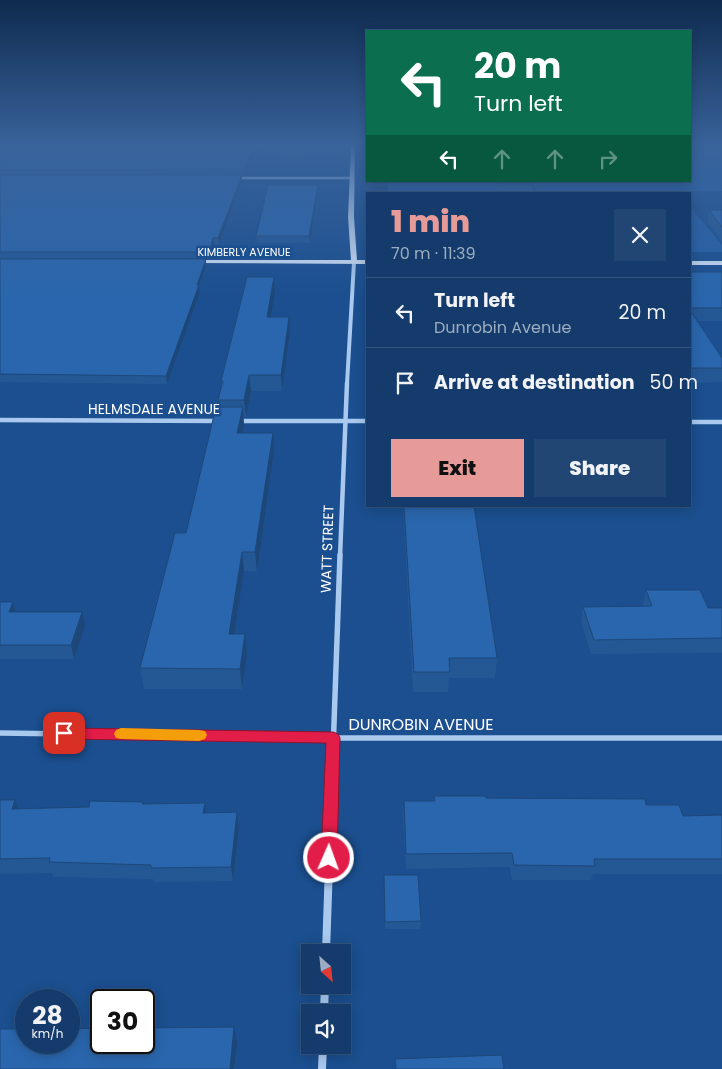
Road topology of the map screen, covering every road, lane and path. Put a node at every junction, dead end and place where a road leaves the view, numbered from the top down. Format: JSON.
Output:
{"nodes":[{"id":1,"x":353,"y":196,"type":"edge"},
{"id":2,"x":186,"y":262,"type":"edge"},
{"id":3,"x":354,"y":262,"type":"junction"},
{"id":4,"x":366,"y":262,"type":"edge"},
{"id":5,"x":691,"y":263,"type":"edge"},
{"id":6,"x":722,"y":263,"type":"edge"},
{"id":7,"x":0,"y":420,"type":"edge"},
{"id":8,"x":223,"y":421,"type":"edge"},
{"id":9,"x":232,"y":421,"type":"edge"},
{"id":10,"x":345,"y":421,"type":"junction"},
{"id":11,"x":366,"y":421,"type":"edge"},
{"id":12,"x":691,"y":422,"type":"edge"},
{"id":13,"x":722,"y":422,"type":"edge"},
{"id":14,"x":0,"y":733,"type":"edge"},
{"id":15,"x":333,"y":738,"type":"junction"},
{"id":16,"x":722,"y":738,"type":"edge"},
{"id":17,"x":326,"y":944,"type":"edge"},
{"id":18,"x":323,"y":1054,"type":"edge"},
{"id":19,"x":322,"y":1069,"type":"edge"}],
"edges":[{"from":1,"to":3,"type":"street","name":"WATT STREET"},
{"from":2,"to":3,"type":"street","name":"KIMBERLY AVENUE"},
{"from":3,"to":4,"type":"street","name":"KIMBERLY AVENUE"},
{"from":3,"to":10,"type":"street","name":"WATT STREET"},
{"from":5,"to":6,"type":"street"},
{"from":7,"to":8,"type":"street","name":"HELMSDALE AVENUE"},
{"from":9,"to":10,"type":"street","name":"HELMSDALE AVENUE"},
{"from":10,"to":11,"type":"street","name":"HELMSDALE AVENUE"},
{"from":10,"to":15,"type":"street","name":"WATT STREET"},
{"from":12,"to":13,"type":"street"},
{"from":14,"to":15,"type":"street","name":"DUNROBIN AVENUE"},
{"from":15,"to":16,"type":"street","name":"DUNROBIN AVENUE"},
{"from":15,"to":17,"type":"street","name":"WATT STREET"},
{"from":18,"to":19,"type":"street"}]}
